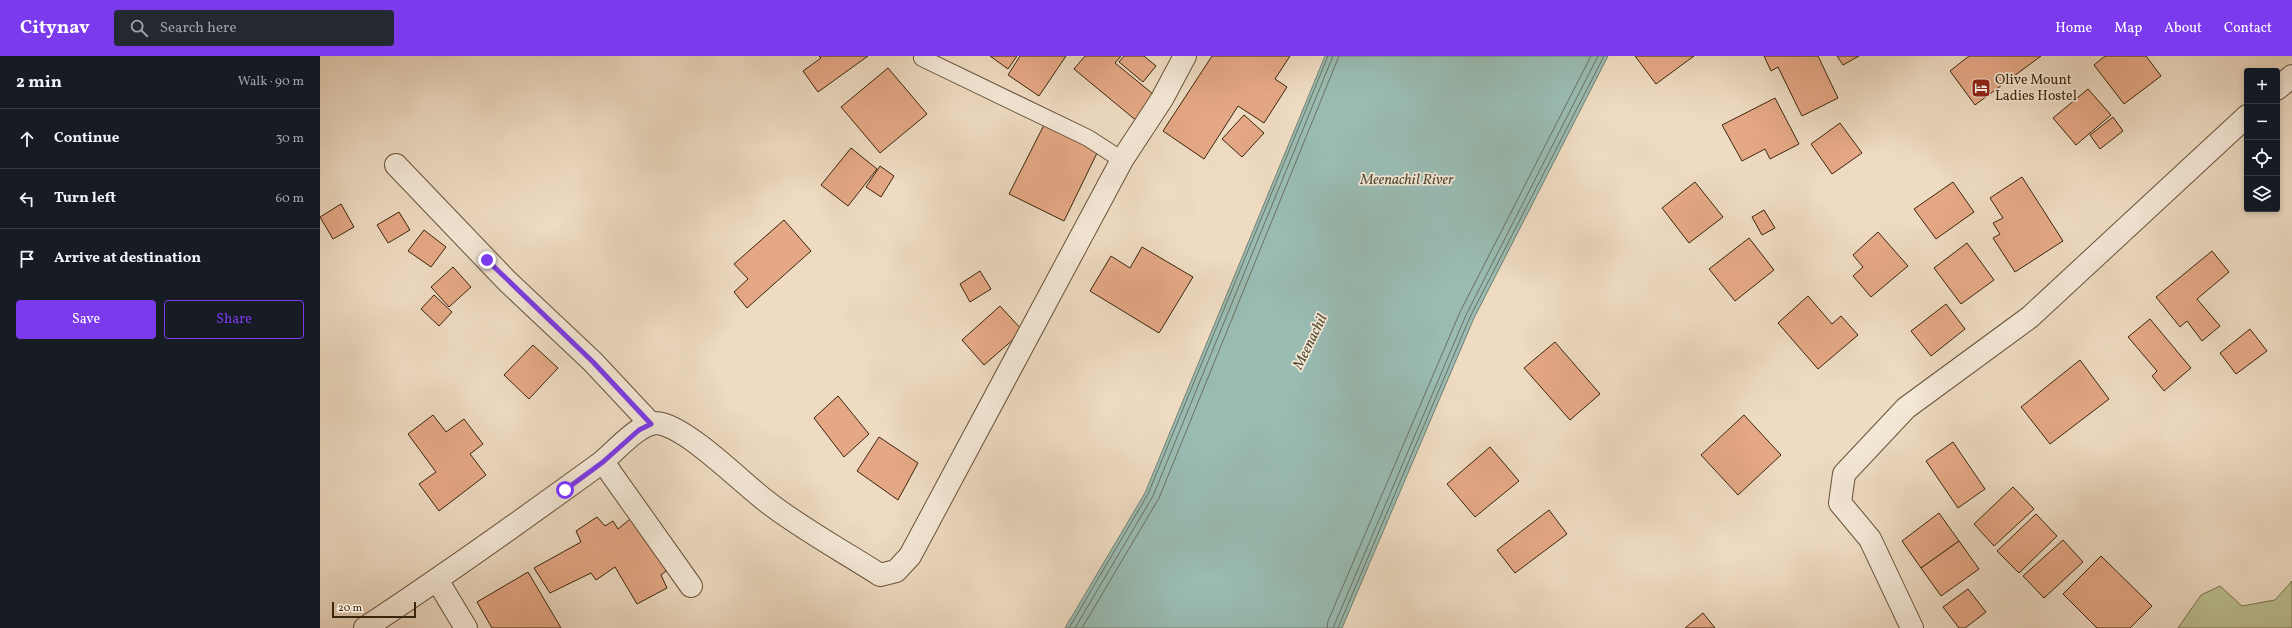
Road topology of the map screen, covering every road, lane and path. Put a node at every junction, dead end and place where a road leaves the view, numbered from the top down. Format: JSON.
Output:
{"nodes":[{"id":1,"x":1185,"y":56,"type":"edge"},
{"id":2,"x":922,"y":58,"type":"dead end"},
{"id":3,"x":2292,"y":76,"type":"edge"},
{"id":4,"x":2280,"y":86,"type":"edge"},
{"id":5,"x":2244,"y":119,"type":"edge"},
{"id":6,"x":1122,"y":160,"type":"junction"},
{"id":7,"x":396,"y":165,"type":"dead end"},
{"id":8,"x":651,"y":424,"type":"junction"},
{"id":9,"x":603,"y":462,"type":"junction"},
{"id":10,"x":437,"y":580,"type":"junction"},
{"id":11,"x":691,"y":586,"type":"dead end"},
{"id":12,"x":365,"y":628,"type":"edge"},
{"id":13,"x":466,"y":628,"type":"edge"},
{"id":14,"x":1912,"y":628,"type":"edge"}],
"edges":[{"from":1,"to":6,"type":"street"},
{"from":2,"to":6,"type":"lane"},
{"from":3,"to":4,"type":"street"},
{"from":5,"to":14,"type":"street"},
{"from":6,"to":8,"type":"street"},
{"from":7,"to":8,"type":"street"},
{"from":8,"to":9,"type":"street"},
{"from":9,"to":10,"type":"street"},
{"from":9,"to":11,"type":"street"},
{"from":10,"to":12,"type":"street"},
{"from":10,"to":13,"type":"street"}]}
